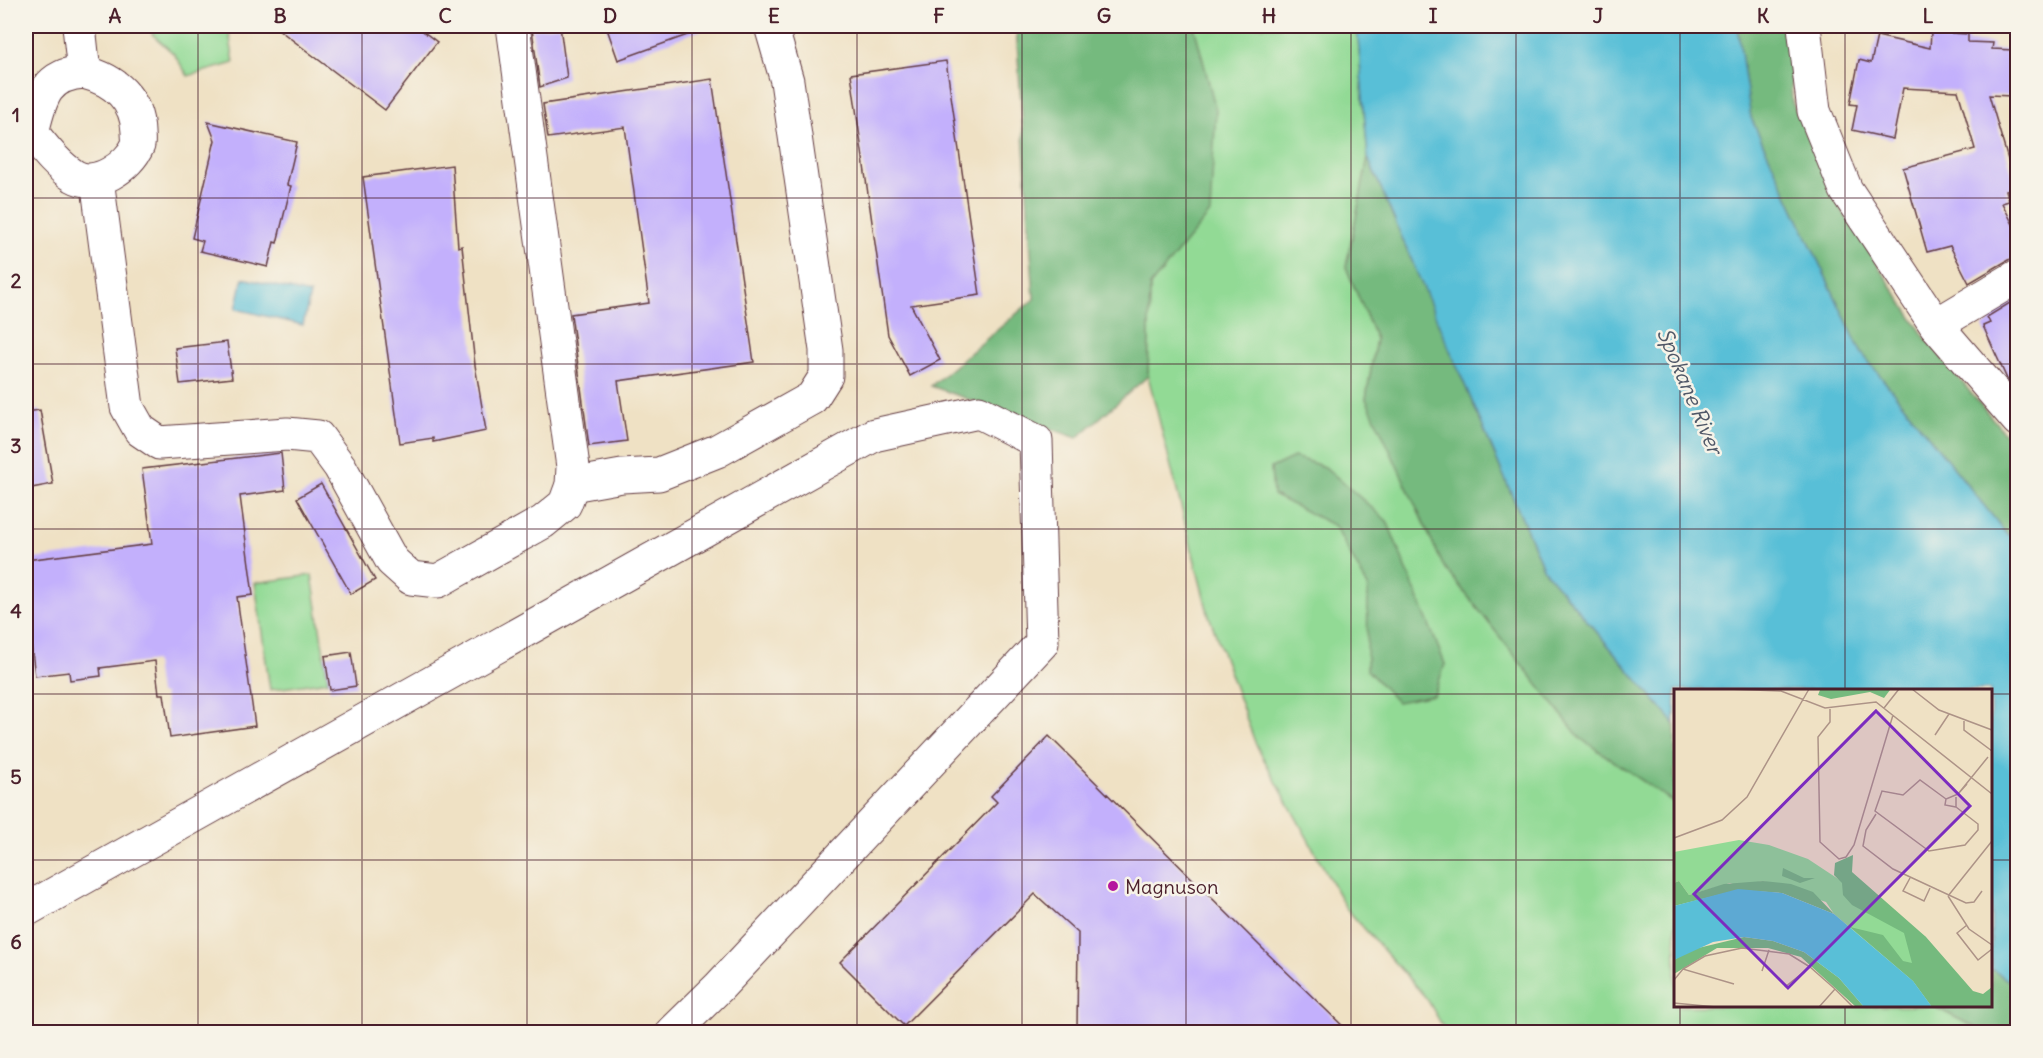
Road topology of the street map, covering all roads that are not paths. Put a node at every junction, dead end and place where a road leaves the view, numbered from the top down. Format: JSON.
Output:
{"nodes":[{"id":1,"x":79,"y":26,"type":"edge"},
{"id":2,"x":513,"y":26,"type":"edge"},
{"id":3,"x":771,"y":26,"type":"edge"},
{"id":4,"x":1804,"y":26,"type":"edge"},
{"id":5,"x":84,"y":72,"type":"junction"},
{"id":6,"x":29,"y":134,"type":"edge"},
{"id":7,"x":97,"y":180,"type":"junction"},
{"id":8,"x":2018,"y":276,"type":"edge"},
{"id":9,"x":1936,"y":325,"type":"junction"},
{"id":10,"x":2018,"y":420,"type":"edge"},
{"id":11,"x":572,"y":485,"type":"junction"},
{"id":12,"x":26,"y":910,"type":"edge"},
{"id":13,"x":673,"y":1032,"type":"edge"}],
"edges":[{"from":1,"to":5,"type":"lane"},
{"from":2,"to":11,"type":"lane"},
{"from":3,"to":11,"type":"lane"},
{"from":4,"to":9,"type":"lane"},
{"from":5,"to":6,"type":"lane"},
{"from":5,"to":7,"type":"lane"},
{"from":6,"to":7,"type":"lane"},
{"from":7,"to":11,"type":"lane"},
{"from":8,"to":9,"type":"lane"},
{"from":9,"to":10,"type":"lane"},
{"from":12,"to":13,"type":"lane"}]}
